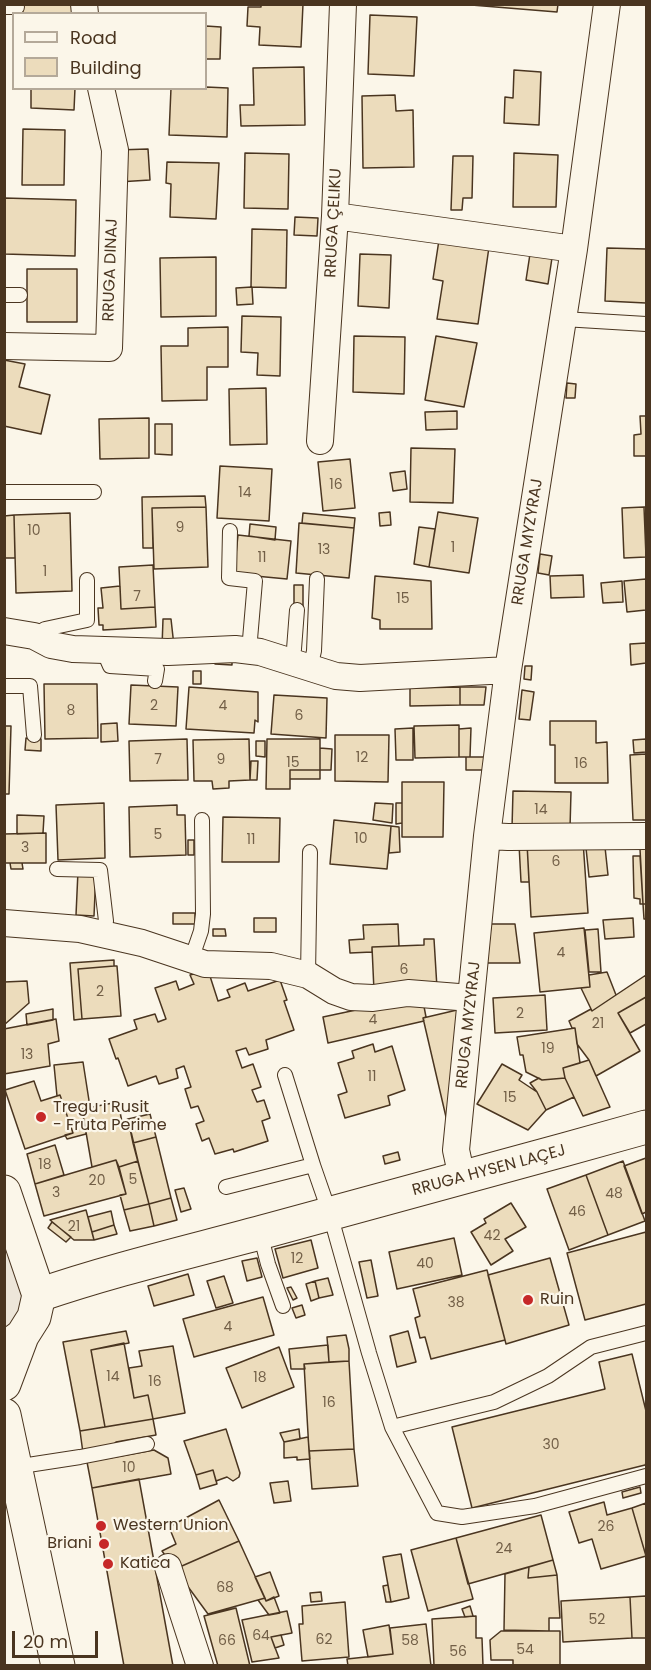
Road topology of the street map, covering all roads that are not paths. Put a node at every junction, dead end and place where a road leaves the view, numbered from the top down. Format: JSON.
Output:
{"nodes":[{"id":1,"x":343,"y":4,"type":"edge"},
{"id":2,"x":607,"y":4,"type":"edge"},
{"id":3,"x":101,"y":90,"type":"edge"},
{"id":4,"x":335,"y":216,"type":"junction"},
{"id":5,"x":574,"y":249,"type":"junction"},
{"id":6,"x":4,"y":295,"type":"edge"},
{"id":7,"x":20,"y":295,"type":"dead end"},
{"id":8,"x":563,"y":319,"type":"junction"},
{"id":9,"x":646,"y":324,"type":"edge"},
{"id":10,"x":4,"y":346,"type":"edge"},
{"id":11,"x":320,"y":441,"type":"dead end"},
{"id":12,"x":4,"y":492,"type":"edge"},
{"id":13,"x":94,"y":492,"type":"dead end"},
{"id":14,"x":230,"y":531,"type":"dead end"},
{"id":15,"x":317,"y":579,"type":"dead end"},
{"id":16,"x":87,"y":580,"type":"dead end"},
{"id":17,"x":297,"y":610,"type":"dead end"},
{"id":18,"x":4,"y":631,"type":"edge"},
{"id":19,"x":34,"y":636,"type":"junction"},
{"id":20,"x":103,"y":650,"type":"junction"},
{"id":21,"x":249,"y":651,"type":"junction"},
{"id":22,"x":301,"y":665,"type":"junction"},
{"id":23,"x":508,"y":670,"type":"junction"},
{"id":24,"x":155,"y":681,"type":"dead end"},
{"id":25,"x":4,"y":686,"type":"edge"},
{"id":26,"x":34,"y":735,"type":"dead end"},
{"id":27,"x":202,"y":820,"type":"dead end"},
{"id":28,"x":487,"y":836,"type":"junction"},
{"id":29,"x":646,"y":836,"type":"edge"},
{"id":30,"x":310,"y":852,"type":"dead end"},
{"id":31,"x":57,"y":869,"type":"dead end"},
{"id":32,"x":4,"y":923,"type":"edge"},
{"id":33,"x":102,"y":934,"type":"junction"},
{"id":34,"x":191,"y":960,"type":"junction"},
{"id":35,"x":308,"y":975,"type":"junction"},
{"id":36,"x":471,"y":998,"type":"junction"},
{"id":37,"x":285,"y":1075,"type":"dead end"},
{"id":38,"x":646,"y":1127,"type":"edge"},
{"id":39,"x":313,"y":1165,"type":"junction"},
{"id":40,"x":462,"y":1178,"type":"junction"},
{"id":41,"x":226,"y":1187,"type":"dead end"},
{"id":42,"x":4,"y":1192,"type":"edge"},
{"id":43,"x":330,"y":1214,"type":"junction"},
{"id":44,"x":260,"y":1233,"type":"junction"},
{"id":45,"x":39,"y":1294,"type":"junction"},
{"id":46,"x":283,"y":1306,"type":"dead end"},
{"id":47,"x":646,"y":1333,"type":"edge"},
{"id":48,"x":13,"y":1343,"type":"edge"},
{"id":49,"x":4,"y":1384,"type":"edge"},
{"id":50,"x":4,"y":1415,"type":"edge"},
{"id":51,"x":392,"y":1427,"type":"junction"},
{"id":52,"x":147,"y":1444,"type":"dead end"},
{"id":53,"x":15,"y":1467,"type":"junction"},
{"id":54,"x":646,"y":1476,"type":"edge"},
{"id":55,"x":168,"y":1567,"type":"dead end"},
{"id":56,"x":58,"y":1665,"type":"edge"},
{"id":57,"x":200,"y":1665,"type":"edge"}],
"edges":[{"from":1,"to":4,"type":"street","name":"RRUGA ÇELIKU"},
{"from":2,"to":5,"type":"street","name":"RRUGA MYZYRAJ"},
{"from":3,"to":10,"type":"street","name":"RRUGA DINAJ"},
{"from":4,"to":5,"type":"street"},
{"from":4,"to":11,"type":"street","name":"RRUGA ÇELIKU"},
{"from":5,"to":8,"type":"street","name":"RRUGA MYZYRAJ"},
{"from":6,"to":7,"type":"lane"},
{"from":8,"to":9,"type":"lane"},
{"from":8,"to":23,"type":"street","name":"RRUGA MYZYRAJ"},
{"from":12,"to":13,"type":"lane"},
{"from":14,"to":21,"type":"lane"},
{"from":15,"to":22,"type":"lane"},
{"from":16,"to":19,"type":"lane"},
{"from":17,"to":22,"type":"lane"},
{"from":18,"to":19,"type":"street"},
{"from":19,"to":20,"type":"street"},
{"from":20,"to":21,"type":"street"},
{"from":20,"to":24,"type":"lane"},
{"from":21,"to":22,"type":"street"},
{"from":22,"to":23,"type":"street"},
{"from":23,"to":28,"type":"street","name":"RRUGA MYZYRAJ"},
{"from":25,"to":26,"type":"lane"},
{"from":27,"to":34,"type":"lane"},
{"from":28,"to":29,"type":"street"},
{"from":28,"to":36,"type":"street","name":"RRUGA MYZYRAJ"},
{"from":30,"to":35,"type":"lane"},
{"from":31,"to":33,"type":"lane"},
{"from":32,"to":33,"type":"street"},
{"from":33,"to":34,"type":"street"},
{"from":34,"to":35,"type":"street"},
{"from":35,"to":36,"type":"street"},
{"from":36,"to":40,"type":"street","name":"RRUGA MYZYRAJ"},
{"from":37,"to":39,"type":"lane"},
{"from":38,"to":40,"type":"main road","name":"RRUGA HYSEN LAÇEJ"},
{"from":39,"to":41,"type":"lane"},
{"from":39,"to":43,"type":"lane"},
{"from":40,"to":43,"type":"main road","name":"RRUGA HYSEN LAÇEJ"},
{"from":42,"to":45,"type":"main road"},
{"from":43,"to":44,"type":"main road","name":"RRUGA HYSEN LAÇEJ"},
{"from":43,"to":51,"type":"lane"},
{"from":44,"to":45,"type":"main road","name":"RRUGA HYSEN LAÇEJ"},
{"from":44,"to":46,"type":"lane"},
{"from":45,"to":48,"type":"main road"},
{"from":47,"to":51,"type":"lane"},
{"from":48,"to":49,"type":"main road"},
{"from":50,"to":53,"type":"main road"},
{"from":51,"to":54,"type":"lane"},
{"from":52,"to":53,"type":"lane"},
{"from":53,"to":56,"type":"main road"},
{"from":55,"to":57,"type":"street"}]}
